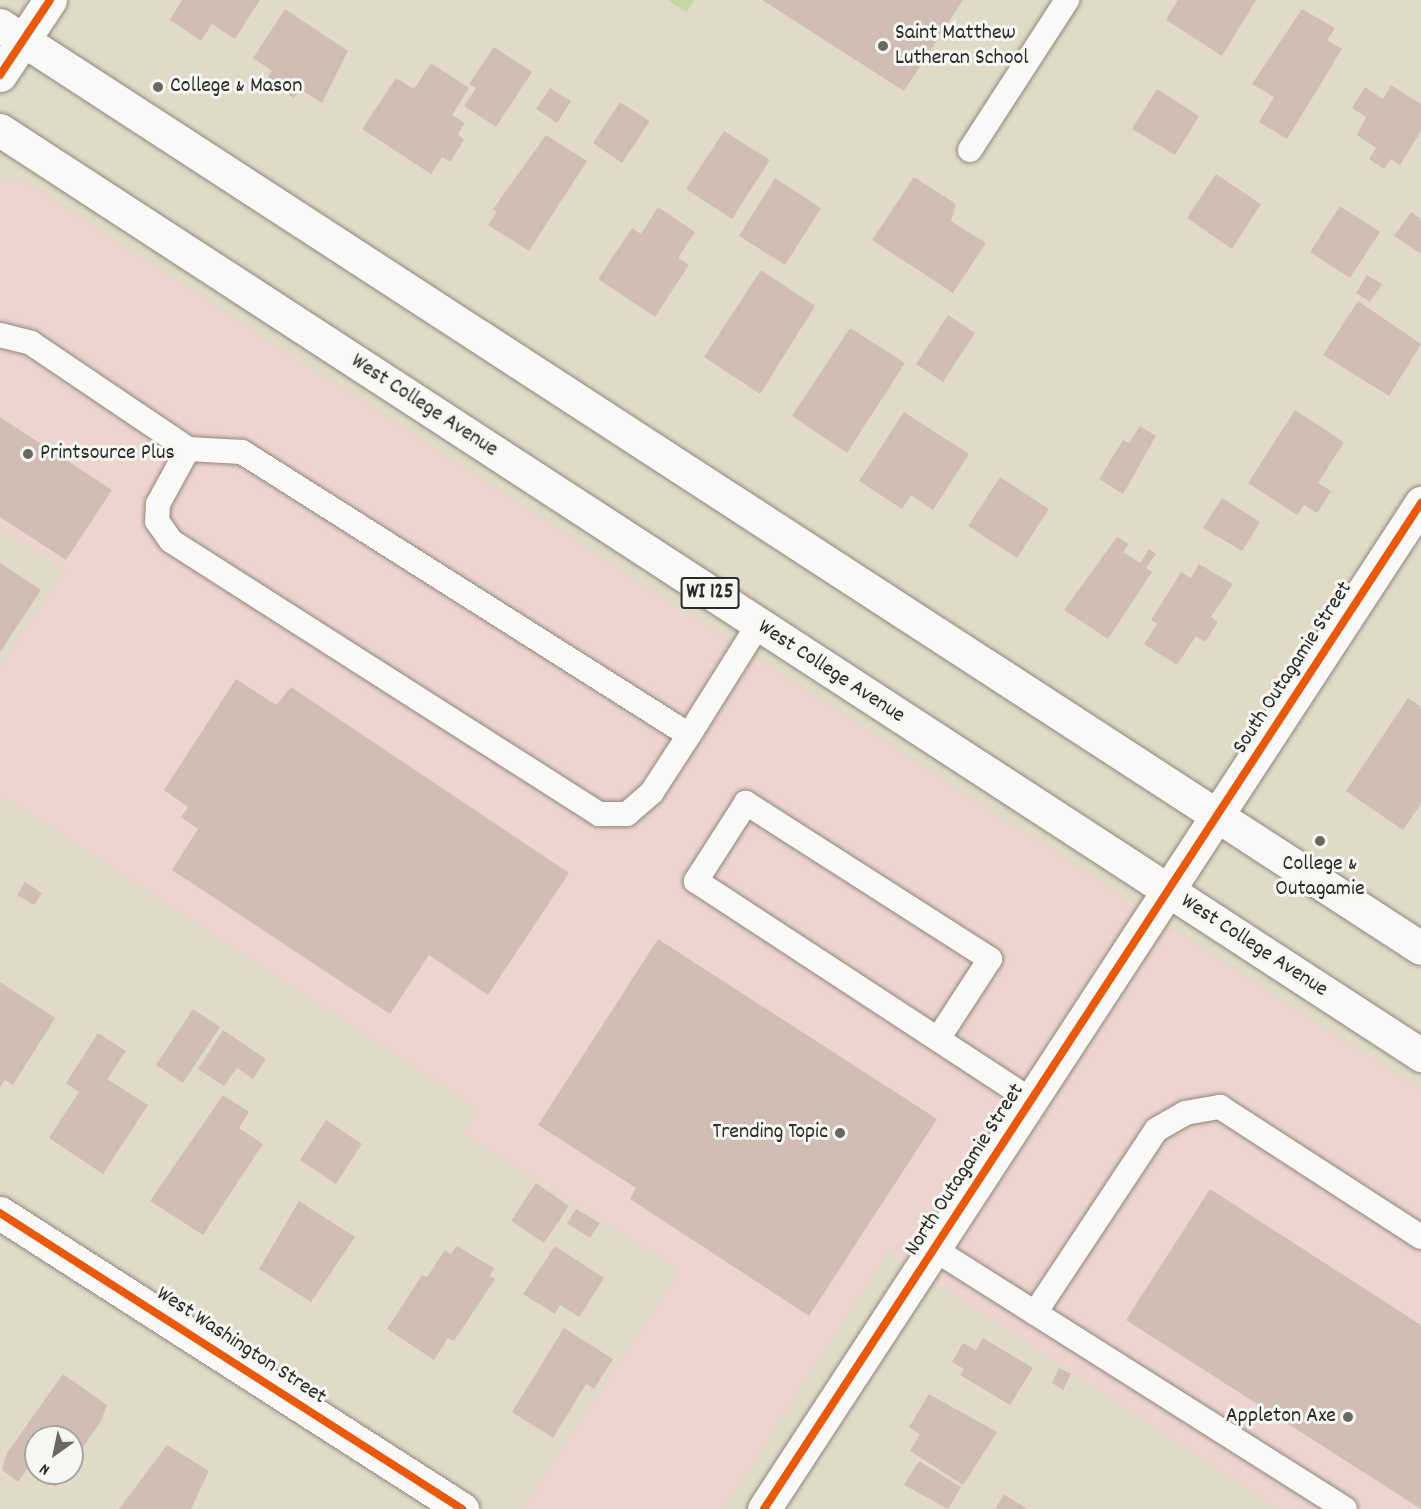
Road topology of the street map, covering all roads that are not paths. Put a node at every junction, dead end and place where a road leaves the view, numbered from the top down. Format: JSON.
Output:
{"nodes":[{"id":1,"x":50,"y":0,"type":"edge"},
{"id":2,"x":1067,"y":0,"type":"edge"},
{"id":3,"x":11,"y":32,"type":"edge"},
{"id":4,"x":0,"y":75,"type":"edge"},
{"id":5,"x":0,"y":130,"type":"edge"},
{"id":6,"x":970,"y":150,"type":"dead end"},
{"id":7,"x":0,"y":334,"type":"edge"},
{"id":8,"x":188,"y":450,"type":"junction"},
{"id":9,"x":1421,"y":503,"type":"edge"},
{"id":10,"x":758,"y":625,"type":"junction"},
{"id":11,"x":689,"y":735,"type":"junction"},
{"id":12,"x":1218,"y":817,"type":"junction"},
{"id":13,"x":1196,"y":852,"type":"joint"},
{"id":14,"x":1169,"y":891,"type":"junction"},
{"id":15,"x":1421,"y":948,"type":"edge"},
{"id":16,"x":938,"y":1039,"type":"junction"},
{"id":17,"x":1421,"y":1055,"type":"edge"},
{"id":18,"x":1032,"y":1101,"type":"junction"},
{"id":19,"x":0,"y":1213,"type":"edge"},
{"id":20,"x":1421,"y":1237,"type":"edge"},
{"id":21,"x":934,"y":1249,"type":"junction"},
{"id":22,"x":1035,"y":1313,"type":"junction"},
{"id":23,"x":462,"y":1509,"type":"edge"},
{"id":24,"x":764,"y":1509,"type":"edge"},
{"id":25,"x":1345,"y":1509,"type":"edge"}],
"edges":[{"from":1,"to":3,"type":"main road"},
{"from":2,"to":6,"type":"lane"},
{"from":3,"to":4,"type":"main road"},
{"from":3,"to":12,"type":"main road"},
{"from":5,"to":10,"type":"main road","name":"West College Avenue","number":"WI 125"},
{"from":7,"to":8,"type":"lane"},
{"from":8,"to":11,"type":"lane"},
{"from":8,"to":11,"type":"lane"},
{"from":9,"to":12,"type":"main road","name":"South Outagamie Street"},
{"from":10,"to":11,"type":"lane"},
{"from":10,"to":14,"type":"main road","name":"West College Avenue","number":"WI 125"},
{"from":12,"to":13,"type":"main road","name":"South Outagamie Street"},
{"from":12,"to":15,"type":"main road"},
{"from":13,"to":14,"type":"main road","name":"North Outagamie Street"},
{"from":14,"to":17,"type":"main road","name":"West College Avenue","number":"WI 125"},
{"from":14,"to":18,"type":"main road","name":"North Outagamie Street"},
{"from":16,"to":16,"type":"lane"},
{"from":16,"to":18,"type":"lane"},
{"from":18,"to":21,"type":"main road","name":"North Outagamie Street"},
{"from":19,"to":23,"type":"main road","name":"West Washington Street"},
{"from":20,"to":22,"type":"lane"},
{"from":21,"to":22,"type":"lane"},
{"from":21,"to":24,"type":"main road","name":"North Outagamie Street"},
{"from":22,"to":25,"type":"lane"}]}
